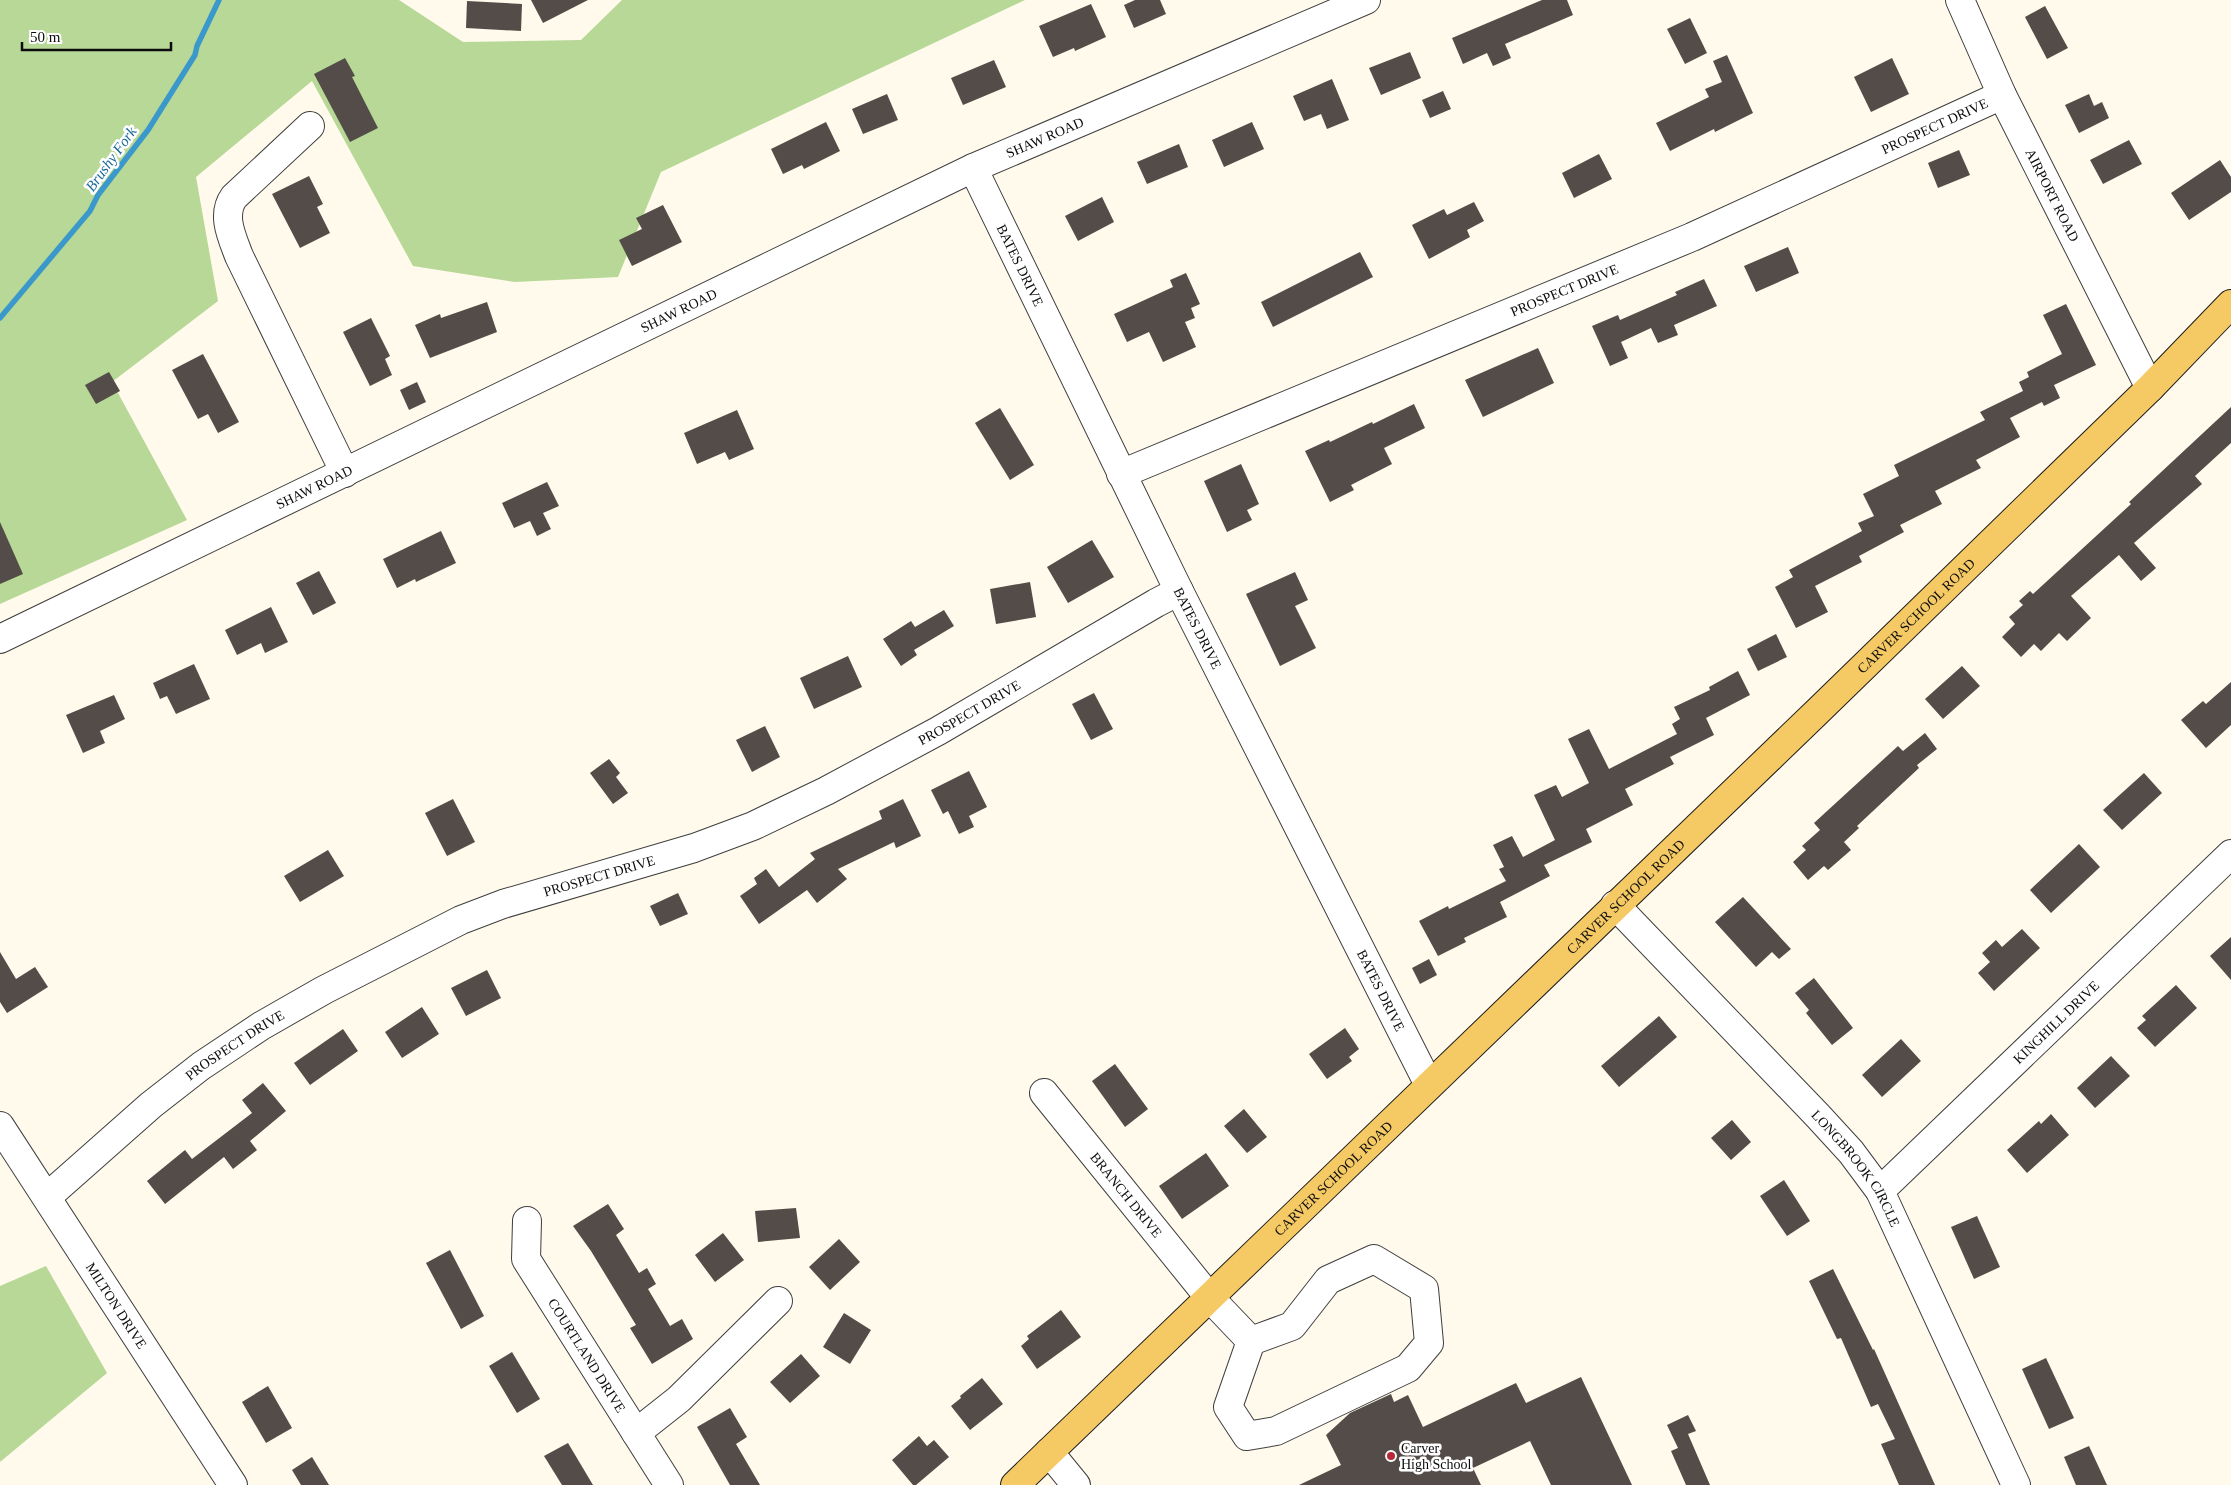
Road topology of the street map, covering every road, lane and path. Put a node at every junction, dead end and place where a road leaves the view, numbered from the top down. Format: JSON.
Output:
{"nodes":[{"id":1,"x":1366,"y":0,"type":"edge"},
{"id":2,"x":1960,"y":0,"type":"edge"},
{"id":3,"x":2002,"y":96,"type":"junction"},
{"id":4,"x":310,"y":126,"type":"dead end"},
{"id":5,"x":973,"y":168,"type":"junction"},
{"id":6,"x":2231,"y":304,"type":"edge"},
{"id":7,"x":2150,"y":388,"type":"junction"},
{"id":8,"x":345,"y":473,"type":"junction"},
{"id":9,"x":1121,"y":474,"type":"junction"},
{"id":10,"x":1179,"y":591,"type":"junction"},
{"id":11,"x":0,"y":639,"type":"edge"},
{"id":12,"x":2231,"y":854,"type":"edge"},
{"id":13,"x":1616,"y":905,"type":"junction"},
{"id":14,"x":1429,"y":1085,"type":"junction"},
{"id":15,"x":1044,"y":1093,"type":"dead end"},
{"id":16,"x":0,"y":1126,"type":"edge"},
{"id":17,"x":1880,"y":1191,"type":"junction"},
{"id":18,"x":47,"y":1198,"type":"junction"},
{"id":19,"x":527,"y":1221,"type":"dead end"},
{"id":20,"x":1209,"y":1297,"type":"junction"},
{"id":21,"x":778,"y":1301,"type":"dead end"},
{"id":22,"x":1251,"y":1341,"type":"junction"},
{"id":23,"x":636,"y":1434,"type":"junction"},
{"id":24,"x":1049,"y":1452,"type":"junction"},
{"id":25,"x":233,"y":1485,"type":"edge"},
{"id":26,"x":669,"y":1485,"type":"edge"},
{"id":27,"x":1015,"y":1485,"type":"edge"},
{"id":28,"x":1076,"y":1485,"type":"edge"},
{"id":29,"x":2016,"y":1485,"type":"edge"}],
"edges":[{"from":1,"to":5,"type":"street","name":"SHAW ROAD"},
{"from":2,"to":3,"type":"street","name":"AIRPORT ROAD"},
{"from":3,"to":7,"type":"street","name":"AIRPORT ROAD"},
{"from":3,"to":9,"type":"street","name":"PROSPECT DRIVE"},
{"from":4,"to":8,"type":"street"},
{"from":5,"to":8,"type":"street","name":"SHAW ROAD"},
{"from":5,"to":9,"type":"street","name":"BATES DRIVE"},
{"from":6,"to":7,"type":"main road","name":"CARVER SCHOOL ROAD"},
{"from":7,"to":13,"type":"main road","name":"CARVER SCHOOL ROAD"},
{"from":8,"to":11,"type":"street","name":"SHAW ROAD"},
{"from":9,"to":10,"type":"street","name":"BATES DRIVE"},
{"from":10,"to":14,"type":"street","name":"BATES DRIVE"},
{"from":10,"to":18,"type":"street","name":"PROSPECT DRIVE"},
{"from":12,"to":17,"type":"street","name":"KINGHILL DRIVE"},
{"from":13,"to":14,"type":"main road","name":"CARVER SCHOOL ROAD"},
{"from":13,"to":17,"type":"street","name":"LONGBROOK CIRCLE"},
{"from":14,"to":20,"type":"main road","name":"CARVER SCHOOL ROAD"},
{"from":15,"to":20,"type":"street","name":"BRANCH DRIVE"},
{"from":16,"to":18,"type":"street","name":"MILTON DRIVE"},
{"from":17,"to":29,"type":"street","name":"LONGBROOK CIRCLE"},
{"from":18,"to":25,"type":"street","name":"MILTON DRIVE"},
{"from":19,"to":23,"type":"street","name":"COURTLAND DRIVE"},
{"from":20,"to":22,"type":"street","name":"BRANCH DRIVE"},
{"from":20,"to":24,"type":"main road","name":"CARVER SCHOOL ROAD"},
{"from":21,"to":23,"type":"street"},
{"from":22,"to":22,"type":"street"},
{"from":23,"to":26,"type":"street","name":"COURTLAND DRIVE"},
{"from":24,"to":27,"type":"main road","name":"CARVER SCHOOL ROAD"},
{"from":24,"to":28,"type":"street"}]}
